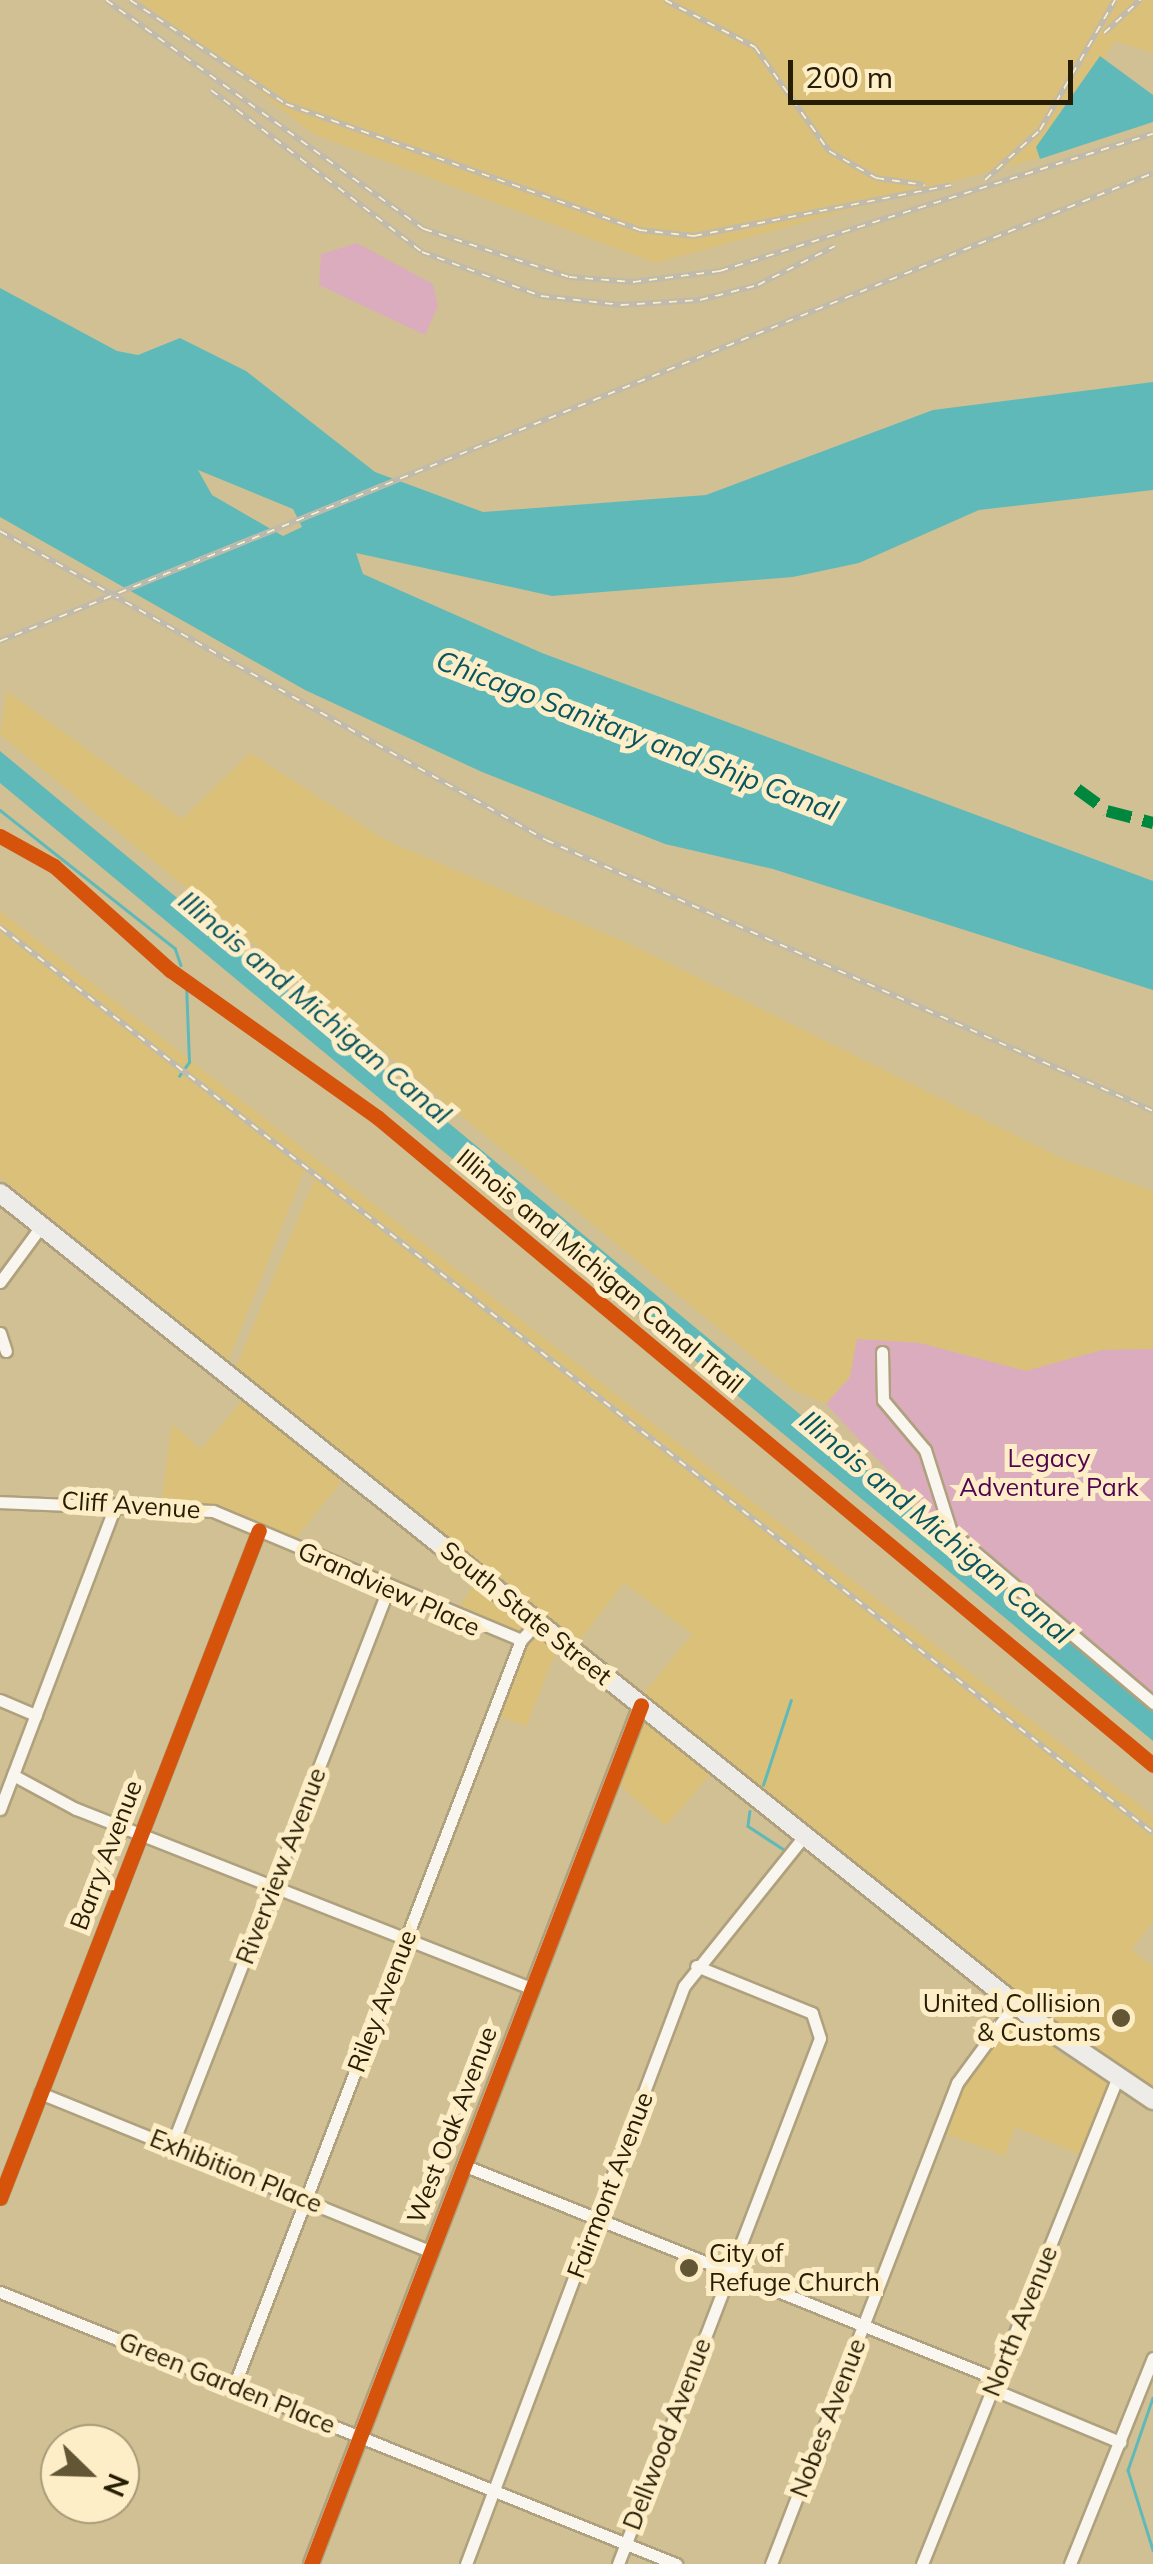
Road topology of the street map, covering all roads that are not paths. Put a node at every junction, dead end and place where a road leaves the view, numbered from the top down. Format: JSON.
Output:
{"nodes":[{"id":1,"x":0,"y":1192,"type":"edge"},
{"id":2,"x":42,"y":1225,"type":"junction"},
{"id":3,"x":0,"y":1282,"type":"edge"},
{"id":4,"x":0,"y":1333,"type":"edge"},
{"id":5,"x":6,"y":1350,"type":"dead end"},
{"id":6,"x":882,"y":1352,"type":"dead end"},
{"id":7,"x":0,"y":1502,"type":"edge"},
{"id":8,"x":116,"y":1504,"type":"junction"},
{"id":9,"x":258,"y":1530,"type":"junction"},
{"id":10,"x":389,"y":1587,"type":"junction"},
{"id":11,"x":538,"y":1622,"type":"junction"},
{"id":12,"x":521,"y":1640,"type":"junction"},
{"id":13,"x":0,"y":1700,"type":"edge"},
{"id":14,"x":1153,"y":1703,"type":"edge"},
{"id":15,"x":641,"y":1705,"type":"junction"},
{"id":16,"x":36,"y":1714,"type":"junction"},
{"id":17,"x":13,"y":1775,"type":"junction"},
{"id":18,"x":0,"y":1809,"type":"edge"},
{"id":19,"x":141,"y":1835,"type":"junction"},
{"id":20,"x":804,"y":1836,"type":"junction"},
{"id":21,"x":275,"y":1883,"type":"junction"},
{"id":22,"x":408,"y":1936,"type":"junction"},
{"id":23,"x":696,"y":1966,"type":"junction"},
{"id":24,"x":531,"y":1988,"type":"junction"},
{"id":25,"x":1015,"y":2004,"type":"junction"},
{"id":26,"x":1117,"y":2078,"type":"junction"},
{"id":27,"x":40,"y":2093,"type":"junction"},
{"id":28,"x":1153,"y":2100,"type":"edge"},
{"id":29,"x":172,"y":2145,"type":"junction"},
{"id":30,"x":463,"y":2165,"type":"junction"},
{"id":31,"x":0,"y":2198,"type":"edge"},
{"id":32,"x":304,"y":2199,"type":"junction"},
{"id":33,"x":597,"y":2219,"type":"junction"},
{"id":34,"x":430,"y":2251,"type":"junction"},
{"id":35,"x":728,"y":2271,"type":"junction"},
{"id":36,"x":0,"y":2292,"type":"edge"},
{"id":37,"x":864,"y":2326,"type":"junction"},
{"id":38,"x":1153,"y":2358,"type":"edge"},
{"id":39,"x":994,"y":2384,"type":"junction"},
{"id":40,"x":234,"y":2386,"type":"junction"},
{"id":41,"x":360,"y":2436,"type":"junction"},
{"id":42,"x":1120,"y":2442,"type":"junction"},
{"id":43,"x":494,"y":2491,"type":"junction"},
{"id":44,"x":626,"y":2544,"type":"junction"},
{"id":45,"x":311,"y":2564,"type":"edge"},
{"id":46,"x":466,"y":2564,"type":"edge"},
{"id":47,"x":618,"y":2564,"type":"edge"},
{"id":48,"x":676,"y":2564,"type":"edge"},
{"id":49,"x":771,"y":2564,"type":"edge"},
{"id":50,"x":922,"y":2564,"type":"edge"},
{"id":51,"x":1070,"y":2564,"type":"edge"}],
"edges":[{"from":1,"to":2,"type":"main road","name":"South State Street"},
{"from":2,"to":3,"type":"street"},
{"from":2,"to":11,"type":"main road","name":"South State Street"},
{"from":4,"to":5,"type":"street"},
{"from":6,"to":14,"type":"street"},
{"from":7,"to":8,"type":"street","name":"Cliff Avenue"},
{"from":8,"to":9,"type":"street","name":"Cliff Avenue"},
{"from":8,"to":16,"type":"street"},
{"from":9,"to":10,"type":"street","name":"Grandview Place"},
{"from":9,"to":19,"type":"street","name":"Barry Avenue"},
{"from":10,"to":12,"type":"street","name":"Grandview Place"},
{"from":10,"to":21,"type":"street","name":"Riverview Avenue"},
{"from":11,"to":12,"type":"street","name":"Riley Avenue"},
{"from":11,"to":15,"type":"main road","name":"South State Street"},
{"from":12,"to":22,"type":"street","name":"Riley Avenue"},
{"from":13,"to":16,"type":"street"},
{"from":15,"to":20,"type":"main road","name":"South State Street"},
{"from":15,"to":24,"type":"street","name":"West Oak Avenue"},
{"from":16,"to":17,"type":"street"},
{"from":17,"to":18,"type":"street"},
{"from":17,"to":19,"type":"street"},
{"from":19,"to":21,"type":"street"},
{"from":19,"to":27,"type":"street","name":"Barry Avenue"},
{"from":20,"to":23,"type":"street","name":"Fairmont Avenue"},
{"from":20,"to":25,"type":"main road","name":"South State Street"},
{"from":21,"to":22,"type":"street"},
{"from":21,"to":29,"type":"street","name":"Riverview Avenue"},
{"from":22,"to":24,"type":"street"},
{"from":22,"to":32,"type":"street","name":"Riley Avenue"},
{"from":23,"to":33,"type":"street","name":"Fairmont Avenue"},
{"from":23,"to":35,"type":"street","name":"Dellwood Avenue"},
{"from":24,"to":30,"type":"street","name":"West Oak Avenue"},
{"from":25,"to":26,"type":"main road","name":"South State Street"},
{"from":25,"to":37,"type":"street","name":"Nobes Avenue"},
{"from":26,"to":28,"type":"main road","name":"South State Street"},
{"from":26,"to":39,"type":"street","name":"North Avenue"},
{"from":27,"to":29,"type":"street","name":"Exhibition Place"},
{"from":27,"to":31,"type":"street","name":"Barry Avenue"},
{"from":29,"to":32,"type":"street","name":"Exhibition Place"},
{"from":30,"to":33,"type":"street"},
{"from":30,"to":34,"type":"street","name":"West Oak Avenue"},
{"from":32,"to":34,"type":"street","name":"Exhibition Place"},
{"from":32,"to":40,"type":"street","name":"Riley Avenue"},
{"from":33,"to":35,"type":"street"},
{"from":33,"to":43,"type":"street","name":"Fairmont Avenue"},
{"from":34,"to":41,"type":"street","name":"West Oak Avenue"},
{"from":35,"to":37,"type":"street"},
{"from":35,"to":44,"type":"street","name":"Dellwood Avenue"},
{"from":36,"to":40,"type":"street","name":"Green Garden Place"},
{"from":37,"to":39,"type":"street"},
{"from":37,"to":49,"type":"street","name":"Nobes Avenue"},
{"from":38,"to":42,"type":"street"},
{"from":39,"to":42,"type":"street"},
{"from":39,"to":50,"type":"street","name":"North Avenue"},
{"from":40,"to":41,"type":"street","name":"Green Garden Place"},
{"from":41,"to":43,"type":"street","name":"Green Garden Place"},
{"from":41,"to":45,"type":"street","name":"West Oak Avenue"},
{"from":42,"to":51,"type":"street"},
{"from":43,"to":44,"type":"street","name":"Green Garden Place"},
{"from":43,"to":46,"type":"street","name":"Fairmont Avenue"},
{"from":44,"to":47,"type":"street","name":"Dellwood Avenue"},
{"from":44,"to":48,"type":"street","name":"Green Garden Place"}]}
